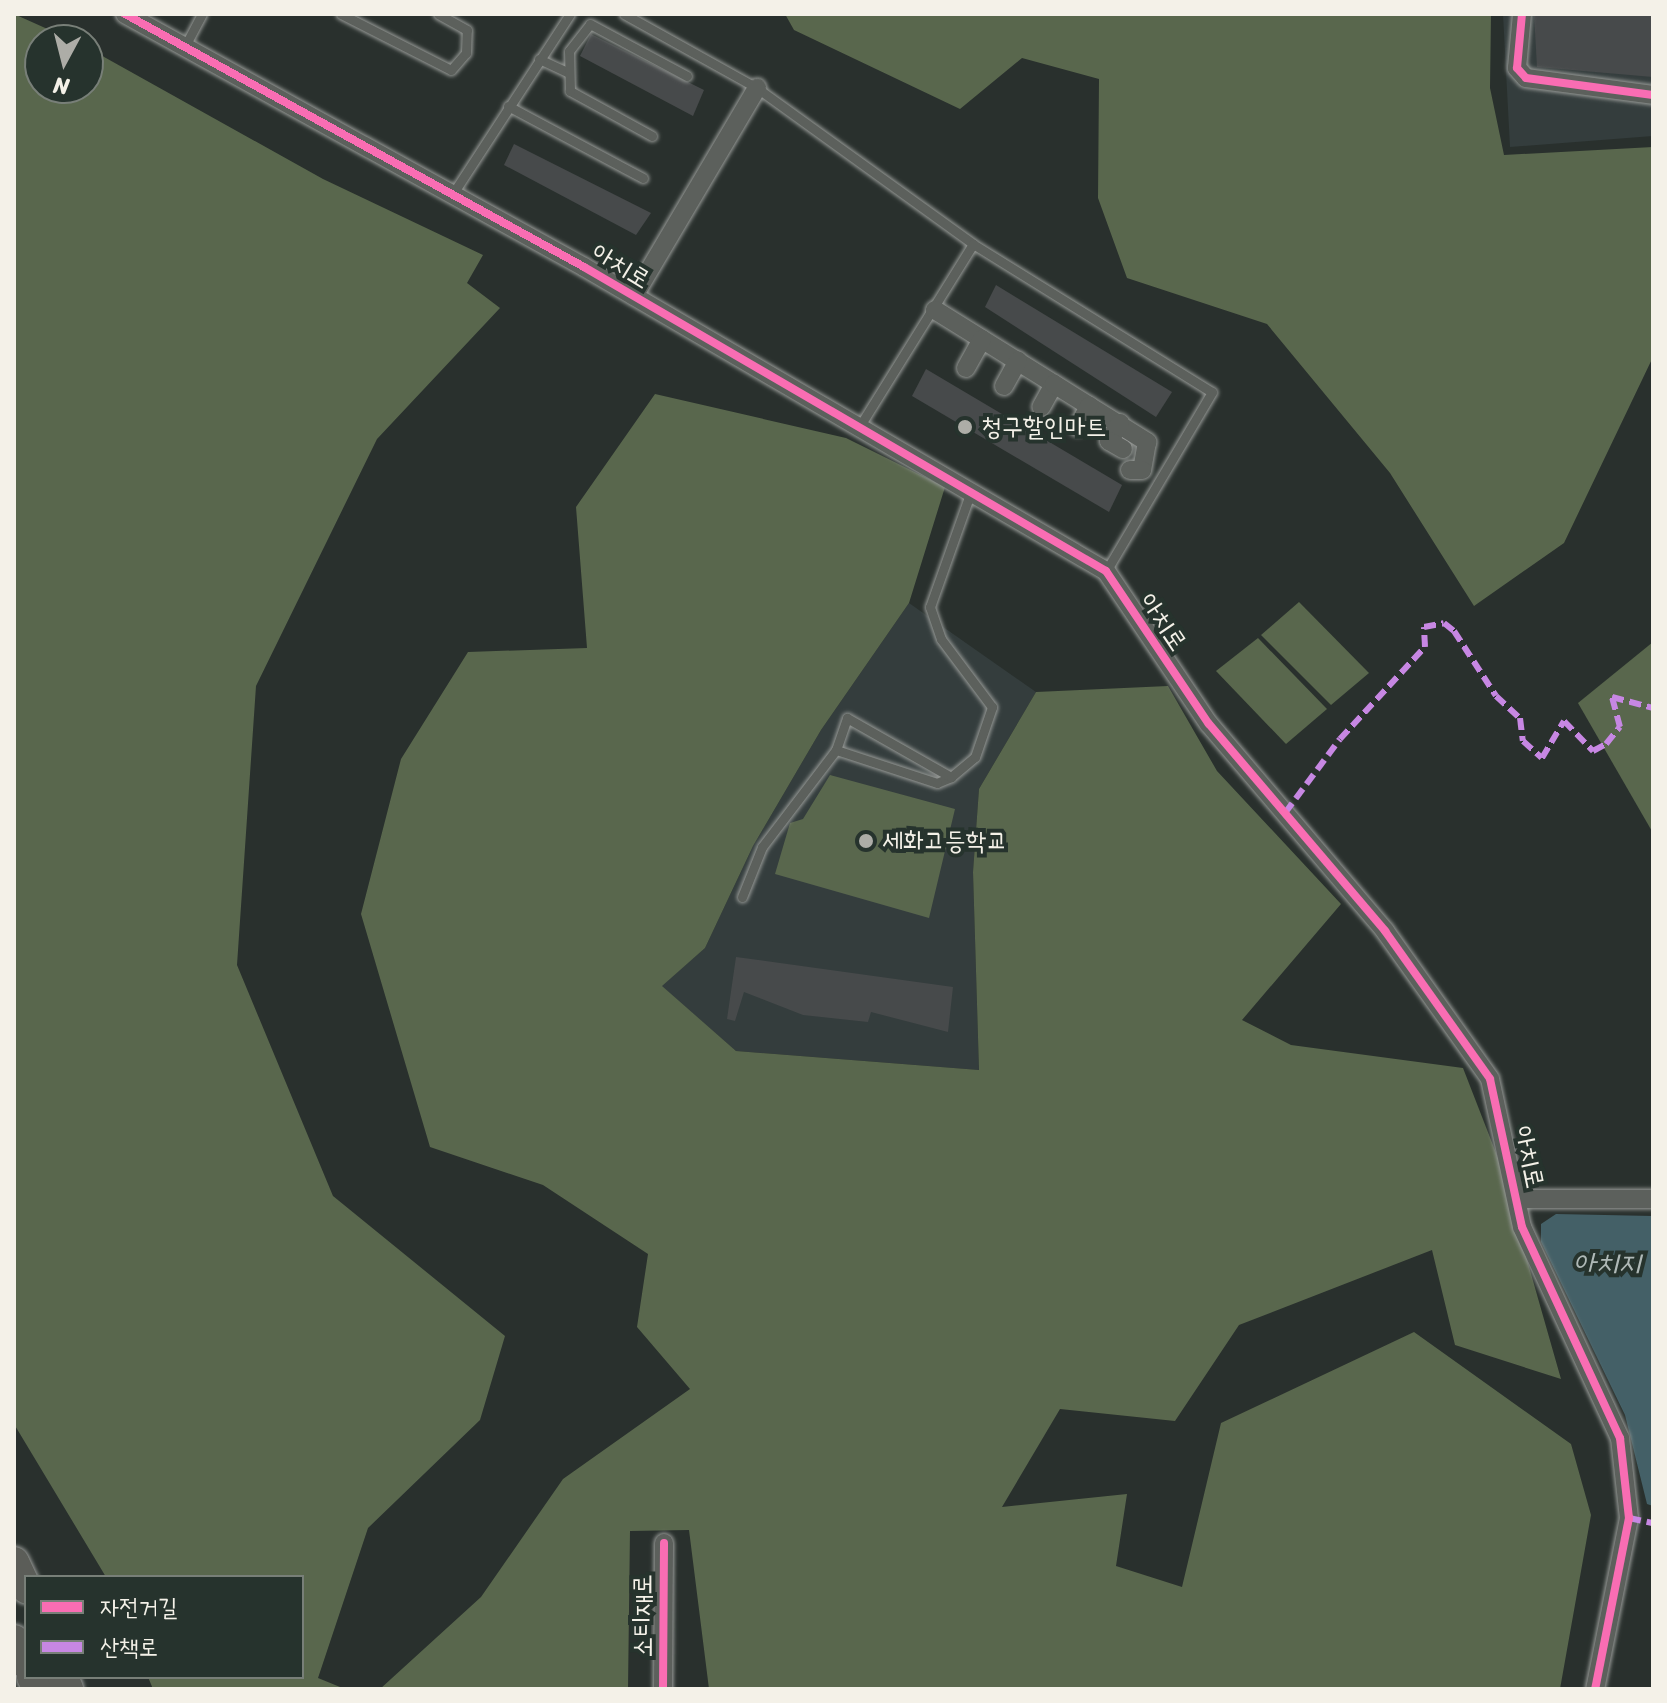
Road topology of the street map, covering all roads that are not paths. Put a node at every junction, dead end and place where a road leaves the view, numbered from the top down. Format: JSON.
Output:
{"nodes":[{"id":1,"x":202,"y":14,"type":"edge"},
{"id":2,"x":341,"y":14,"type":"edge"},
{"id":3,"x":438,"y":14,"type":"edge"},
{"id":4,"x":570,"y":14,"type":"edge"},
{"id":5,"x":624,"y":14,"type":"edge"},
{"id":6,"x":1522,"y":14,"type":"edge"},
{"id":7,"x":136,"y":16,"type":"edge"},
{"id":8,"x":185,"y":46,"type":"junction"},
{"id":9,"x":539,"y":59,"type":"junction"},
{"id":10,"x":569,"y":73,"type":"junction"},
{"id":11,"x":687,"y":76,"type":"dead end"},
{"id":12,"x":757,"y":88,"type":"junction"},
{"id":13,"x":1653,"y":95,"type":"edge"},
{"id":14,"x":508,"y":106,"type":"junction"},
{"id":15,"x":652,"y":136,"type":"dead end"},
{"id":16,"x":643,"y":178,"type":"dead end"},
{"id":17,"x":452,"y":195,"type":"junction"},
{"id":18,"x":973,"y":244,"type":"junction"},
{"id":19,"x":634,"y":296,"type":"junction"},
{"id":20,"x":935,"y":310,"type":"junction"},
{"id":21,"x":982,"y":339,"type":"junction"},
{"id":22,"x":1018,"y":361,"type":"junction"},
{"id":23,"x":966,"y":368,"type":"dead end"},
{"id":24,"x":1054,"y":384,"type":"junction"},
{"id":25,"x":1004,"y":386,"type":"dead end"},
{"id":26,"x":1089,"y":406,"type":"junction"},
{"id":27,"x":1041,"y":407,"type":"dead end"},
{"id":28,"x":1120,"y":423,"type":"junction"},
{"id":29,"x":1078,"y":427,"type":"dead end"},
{"id":30,"x":858,"y":429,"type":"junction"},
{"id":31,"x":1123,"y":449,"type":"dead end"},
{"id":32,"x":1130,"y":470,"type":"dead end"},
{"id":33,"x":971,"y":491,"type":"junction"},
{"id":34,"x":1106,"y":571,"type":"junction"},
{"id":35,"x":836,"y":750,"type":"junction"},
{"id":36,"x":951,"y":777,"type":"junction"},
{"id":37,"x":742,"y":897,"type":"dead end"},
{"id":38,"x":1518,"y":1199,"type":"junction"},
{"id":39,"x":1653,"y":1199,"type":"edge"},
{"id":40,"x":664,"y":1543,"type":"dead end"},
{"id":41,"x":14,"y":1562,"type":"edge"},
{"id":42,"x":24,"y":1584,"type":"edge"},
{"id":43,"x":14,"y":1640,"type":"edge"},
{"id":44,"x":24,"y":1660,"type":"edge"},
{"id":45,"x":663,"y":1689,"type":"edge"},
{"id":46,"x":1595,"y":1689,"type":"edge"}],
"edges":[{"from":1,"to":8,"type":"lane"},
{"from":2,"to":3,"type":"lane"},
{"from":4,"to":9,"type":"lane"},
{"from":5,"to":12,"type":"lane"},
{"from":6,"to":13,"type":"street"},
{"from":7,"to":8,"type":"street","name":"아치로"},
{"from":8,"to":17,"type":"street","name":"아치로"},
{"from":9,"to":10,"type":"lane"},
{"from":9,"to":14,"type":"lane"},
{"from":10,"to":11,"type":"lane"},
{"from":10,"to":15,"type":"lane"},
{"from":12,"to":18,"type":"lane"},
{"from":12,"to":19,"type":"street"},
{"from":14,"to":16,"type":"lane"},
{"from":14,"to":17,"type":"lane"},
{"from":17,"to":19,"type":"street","name":"아치로"},
{"from":18,"to":20,"type":"lane"},
{"from":18,"to":34,"type":"lane"},
{"from":19,"to":30,"type":"street","name":"아치로"},
{"from":20,"to":21,"type":"street"},
{"from":20,"to":30,"type":"lane"},
{"from":21,"to":22,"type":"street"},
{"from":21,"to":23,"type":"street"},
{"from":22,"to":24,"type":"street"},
{"from":22,"to":25,"type":"street"},
{"from":24,"to":26,"type":"street"},
{"from":24,"to":27,"type":"street"},
{"from":26,"to":28,"type":"street"},
{"from":26,"to":29,"type":"street"},
{"from":28,"to":31,"type":"street"},
{"from":28,"to":32,"type":"street"},
{"from":30,"to":33,"type":"street","name":"아치로"},
{"from":33,"to":34,"type":"street","name":"아치로"},
{"from":33,"to":36,"type":"lane"},
{"from":34,"to":38,"type":"street","name":"아치로"},
{"from":35,"to":36,"type":"lane"},
{"from":35,"to":36,"type":"lane"},
{"from":35,"to":37,"type":"lane"},
{"from":38,"to":39,"type":"street"},
{"from":38,"to":46,"type":"street","name":"아치로"},
{"from":40,"to":45,"type":"street","name":"소티재로"},
{"from":41,"to":42,"type":"main road"},
{"from":43,"to":44,"type":"main road"}]}
